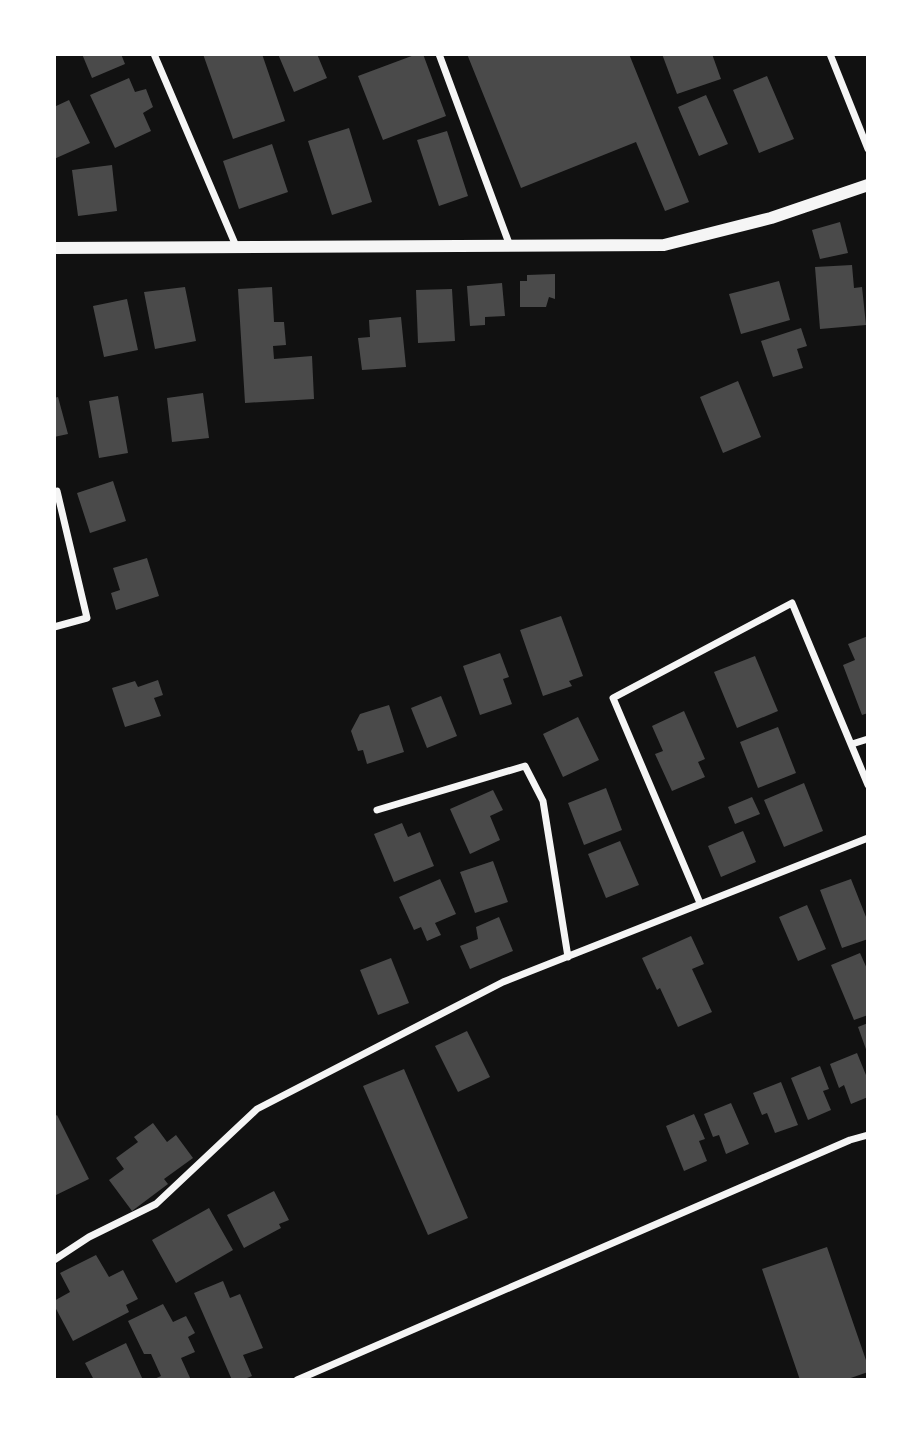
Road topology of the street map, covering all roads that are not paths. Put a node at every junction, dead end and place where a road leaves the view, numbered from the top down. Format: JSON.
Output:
{"nodes":[{"id":1,"x":154,"y":54,"type":"edge"},
{"id":2,"x":439,"y":54,"type":"edge"},
{"id":3,"x":830,"y":54,"type":"edge"},
{"id":4,"x":868,"y":149,"type":"edge"},
{"id":5,"x":868,"y":185,"type":"edge"},
{"id":6,"x":236,"y":246,"type":"junction"},
{"id":7,"x":510,"y":247,"type":"junction"},
{"id":8,"x":54,"y":248,"type":"edge"},
{"id":9,"x":54,"y":492,"type":"edge"},
{"id":10,"x":54,"y":627,"type":"edge"},
{"id":11,"x":868,"y":739,"type":"edge"},
{"id":12,"x":852,"y":744,"type":"junction"},
{"id":13,"x":868,"y":785,"type":"edge"},
{"id":14,"x":377,"y":810,"type":"dead end"},
{"id":15,"x":868,"y":838,"type":"edge"},
{"id":16,"x":700,"y":903,"type":"junction"},
{"id":17,"x":568,"y":957,"type":"junction"},
{"id":18,"x":868,"y":1135,"type":"edge"},
{"id":19,"x":54,"y":1260,"type":"edge"},
{"id":20,"x":297,"y":1380,"type":"edge"}],
"edges":[{"from":1,"to":6,"type":"street"},
{"from":2,"to":7,"type":"street"},
{"from":3,"to":4,"type":"street"},
{"from":5,"to":7,"type":"street"},
{"from":6,"to":7,"type":"street"},
{"from":6,"to":8,"type":"street"},
{"from":9,"to":10,"type":"street"},
{"from":11,"to":12,"type":"street"},
{"from":12,"to":13,"type":"street"},
{"from":12,"to":16,"type":"street"},
{"from":14,"to":17,"type":"street"},
{"from":15,"to":16,"type":"street"},
{"from":16,"to":17,"type":"street"},
{"from":17,"to":19,"type":"street"},
{"from":18,"to":20,"type":"street"}]}
